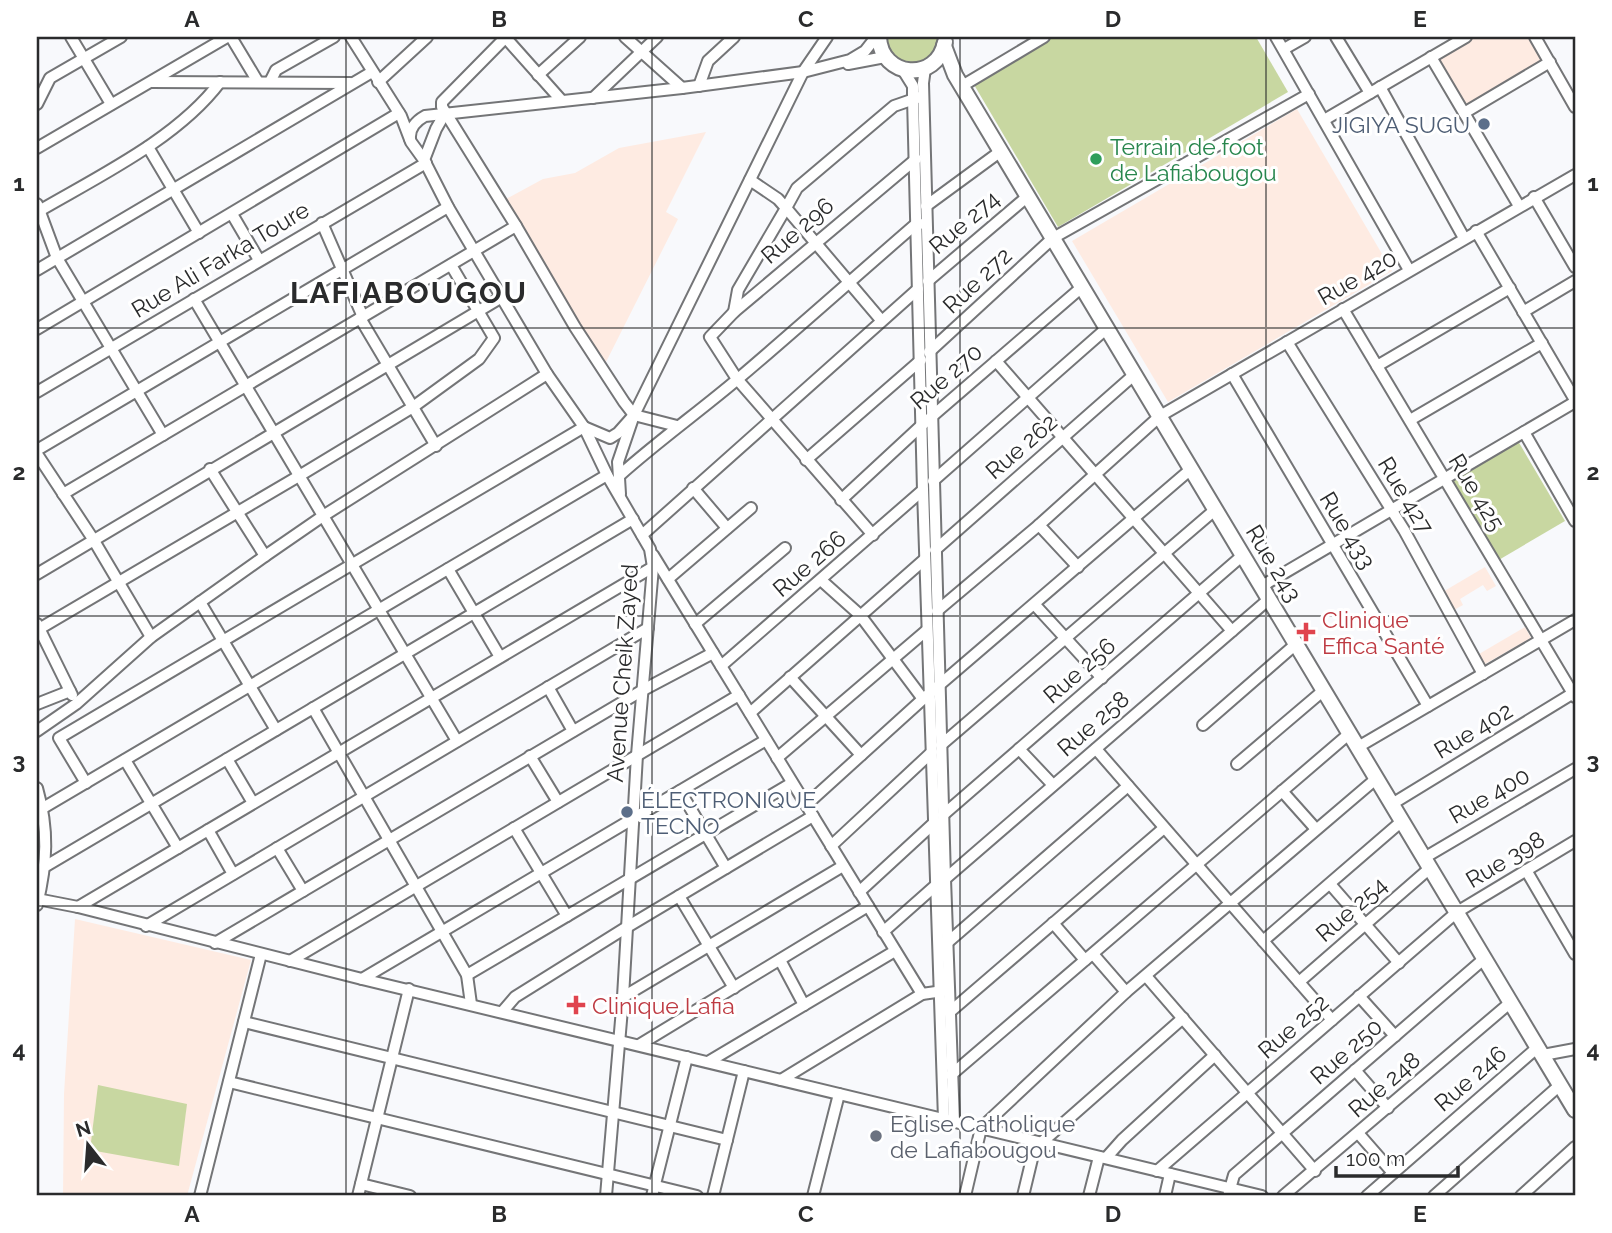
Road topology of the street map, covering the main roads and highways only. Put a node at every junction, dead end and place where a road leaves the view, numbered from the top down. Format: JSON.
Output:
{"nodes":[{"id":1,"x":877,"y":37,"type":"edge"},
{"id":2,"x":945,"y":41,"type":"edge"},
{"id":3,"x":927,"y":67,"type":"junction"},
{"id":4,"x":959,"y":80,"type":"junction"},
{"id":5,"x":1575,"y":1110,"type":"edge"}],
"edges":[{"from":1,"to":3,"type":"main road"},
{"from":2,"to":3,"type":"main road"},
{"from":2,"to":4,"type":"main road","name":"Rue 243"},
{"from":3,"to":4,"type":"main road"},
{"from":4,"to":5,"type":"main road","name":"Rue 243"}]}
